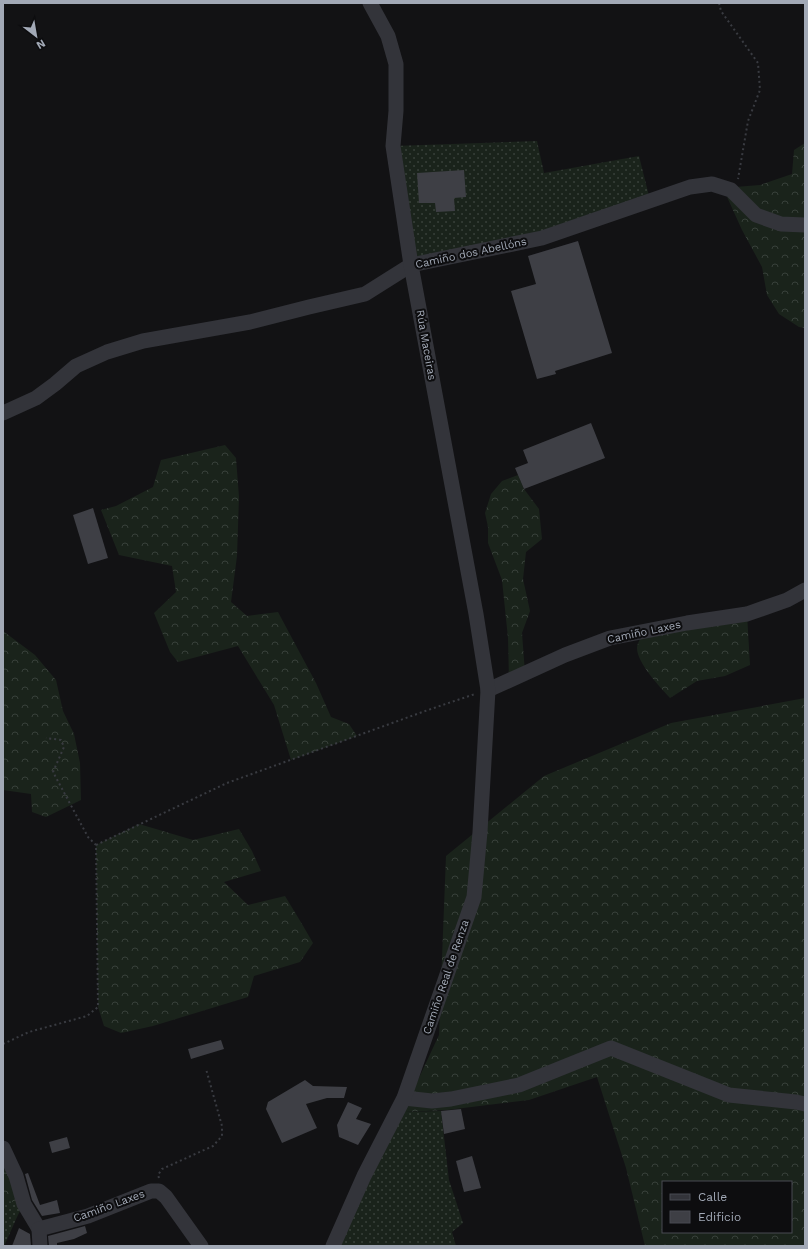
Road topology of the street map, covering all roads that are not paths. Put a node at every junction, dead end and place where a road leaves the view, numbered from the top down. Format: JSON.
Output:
{"nodes":[{"id":1,"x":370,"y":3,"type":"edge"},
{"id":2,"x":805,"y":225,"type":"edge"},
{"id":3,"x":411,"y":265,"type":"junction"},
{"id":4,"x":3,"y":413,"type":"edge"},
{"id":5,"x":805,"y":590,"type":"edge"},
{"id":6,"x":488,"y":690,"type":"junction"},
{"id":7,"x":404,"y":1098,"type":"junction"},
{"id":8,"x":805,"y":1104,"type":"edge"},
{"id":9,"x":3,"y":1148,"type":"edge"},
{"id":10,"x":39,"y":1229,"type":"junction"},
{"id":11,"x":40,"y":1246,"type":"edge"},
{"id":12,"x":201,"y":1246,"type":"edge"},
{"id":13,"x":333,"y":1246,"type":"edge"}],
"edges":[{"from":1,"to":3,"type":"street","name":"Rúa Maceiras"},
{"from":2,"to":3,"type":"street","name":"Camiño dos Abellóns"},
{"from":3,"to":4,"type":"street","name":"Camiño dos Abellóns"},
{"from":3,"to":6,"type":"street","name":"Rúa Maceiras"},
{"from":5,"to":6,"type":"street","name":"Camiño Laxes"},
{"from":6,"to":7,"type":"street","name":"Camiño Real de Renza"},
{"from":7,"to":8,"type":"street"},
{"from":7,"to":13,"type":"street","name":"Camiño Real de Renza"},
{"from":9,"to":10,"type":"street"},
{"from":10,"to":11,"type":"street"},
{"from":10,"to":12,"type":"street","name":"Camiño Laxes"}]}
